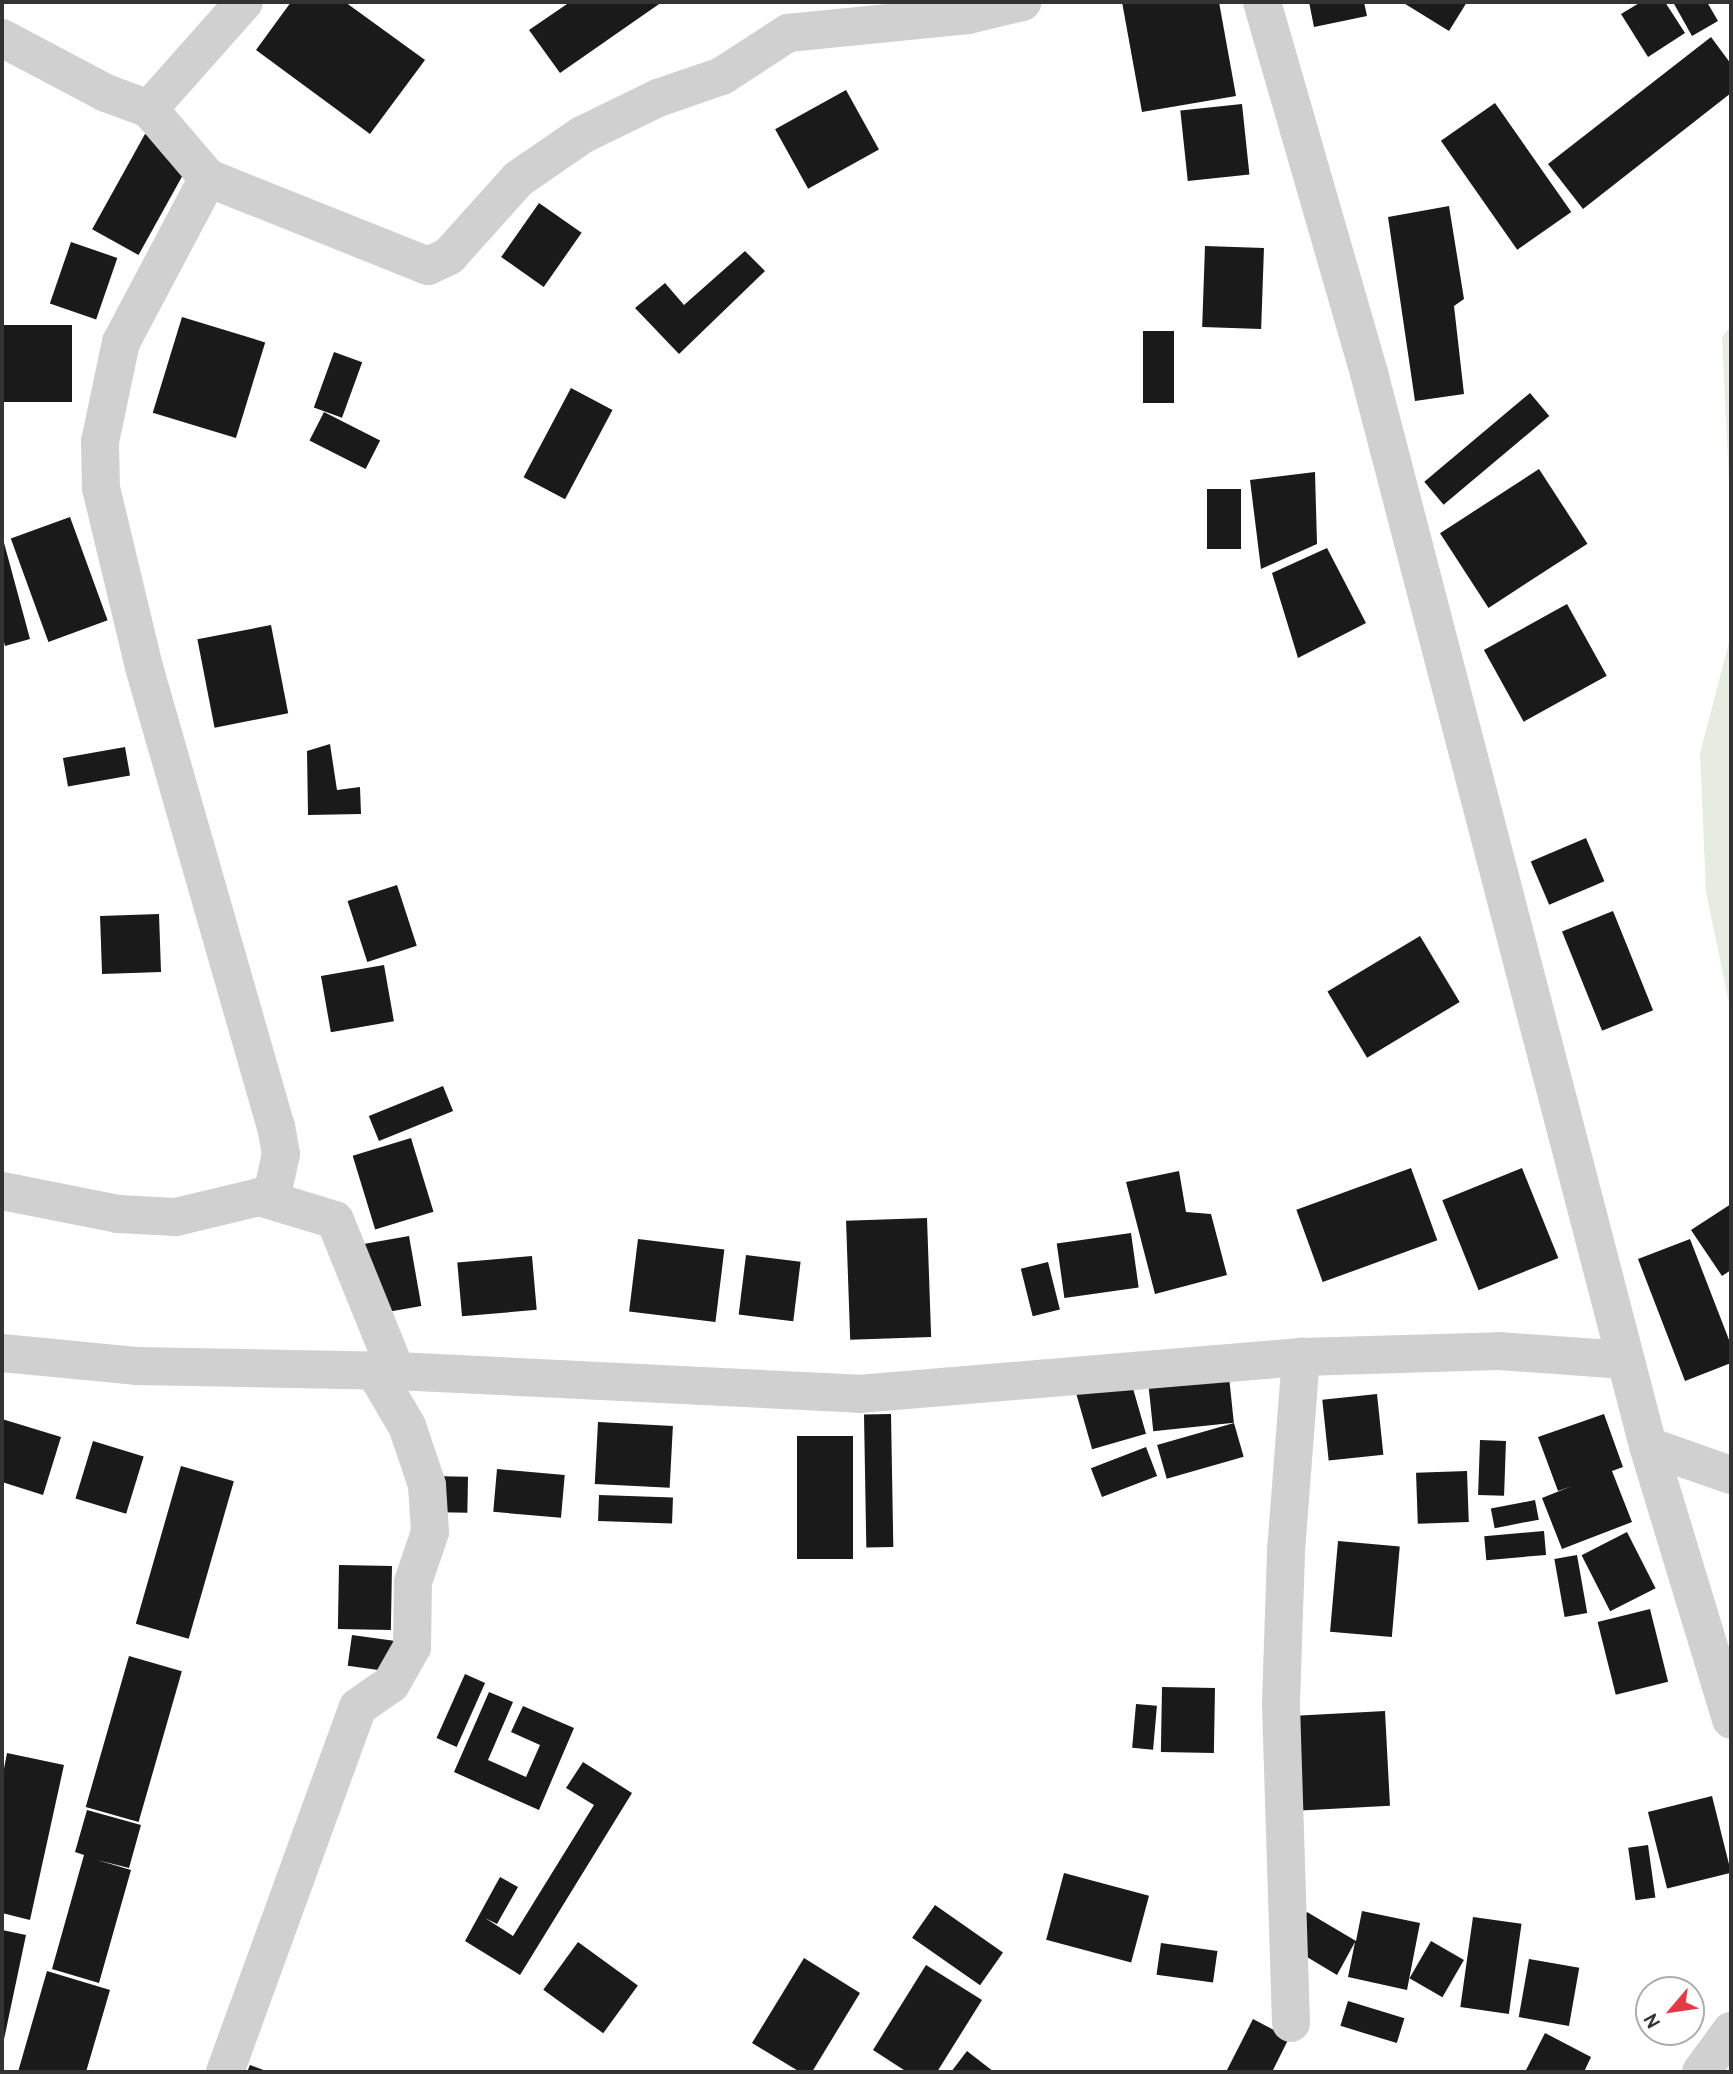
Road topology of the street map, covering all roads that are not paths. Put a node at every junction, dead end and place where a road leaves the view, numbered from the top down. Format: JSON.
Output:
{"nodes":[{"id":1,"x":244,"y":2,"type":"edge"},
{"id":2,"x":1022,"y":2,"type":"edge"},
{"id":3,"x":1262,"y":2,"type":"edge"},
{"id":4,"x":786,"y":17,"type":"edge"},
{"id":5,"x":2,"y":38,"type":"edge"},
{"id":6,"x":149,"y":109,"type":"junction"},
{"id":7,"x":208,"y":178,"type":"junction"},
{"id":8,"x":2,"y":1191,"type":"edge"},
{"id":9,"x":271,"y":1199,"type":"junction"},
{"id":10,"x":2,"y":1353,"type":"edge"},
{"id":11,"x":1301,"y":1357,"type":"junction"},
{"id":12,"x":1625,"y":1360,"type":"junction"},
{"id":13,"x":385,"y":1371,"type":"junction"},
{"id":14,"x":1648,"y":1446,"type":"junction"},
{"id":15,"x":1731,"y":1475,"type":"edge"},
{"id":16,"x":1731,"y":1720,"type":"edge"},
{"id":17,"x":1291,"y":2023,"type":"dead end"},
{"id":18,"x":1731,"y":2031,"type":"edge"},
{"id":19,"x":225,"y":2072,"type":"edge"},
{"id":20,"x":1701,"y":2072,"type":"edge"}],
"edges":[{"from":1,"to":6,"type":"street"},
{"from":2,"to":4,"type":"street"},
{"from":3,"to":12,"type":"street"},
{"from":4,"to":7,"type":"street"},
{"from":5,"to":6,"type":"street"},
{"from":6,"to":7,"type":"street"},
{"from":7,"to":9,"type":"street"},
{"from":8,"to":9,"type":"street"},
{"from":9,"to":13,"type":"street"},
{"from":10,"to":13,"type":"street"},
{"from":11,"to":12,"type":"street"},
{"from":11,"to":13,"type":"street"},
{"from":11,"to":17,"type":"street"},
{"from":12,"to":14,"type":"street"},
{"from":13,"to":19,"type":"street"},
{"from":14,"to":15,"type":"street"},
{"from":14,"to":16,"type":"street"},
{"from":18,"to":20,"type":"street"}]}
